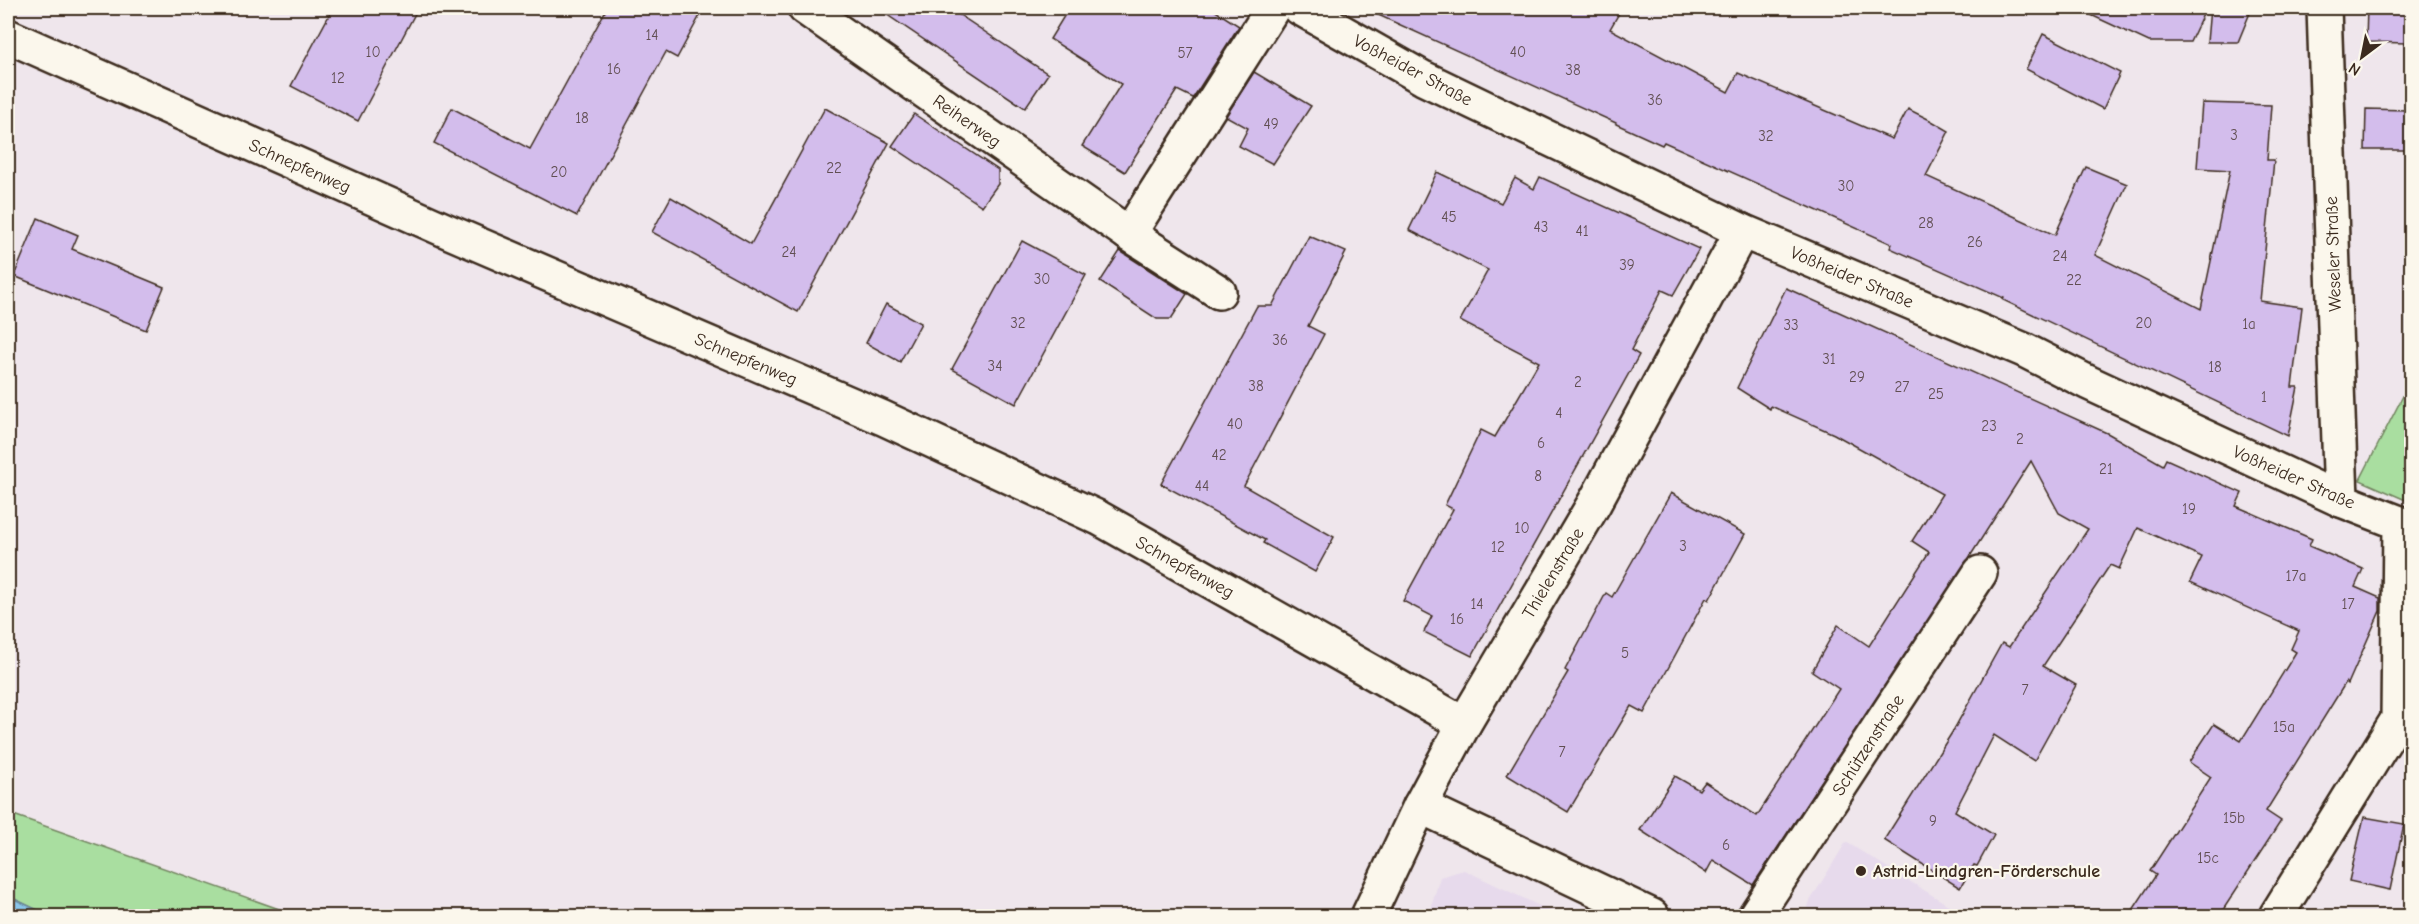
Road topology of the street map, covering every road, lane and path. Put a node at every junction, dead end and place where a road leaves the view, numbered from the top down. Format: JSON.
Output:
{"nodes":[{"id":1,"x":805,"y":8,"type":"edge"},
{"id":2,"x":1273,"y":8,"type":"edge"},
{"id":3,"x":1300,"y":8,"type":"edge"},
{"id":4,"x":2324,"y":8,"type":"edge"},
{"id":5,"x":8,"y":36,"type":"edge"},
{"id":6,"x":1742,"y":231,"type":"junction"},
{"id":7,"x":1129,"y":234,"type":"junction"},
{"id":8,"x":1219,"y":292,"type":"dead end"},
{"id":9,"x":2341,"y":500,"type":"junction"},
{"id":10,"x":2406,"y":527,"type":"edge"},
{"id":11,"x":1980,"y":573,"type":"dead end"},
{"id":12,"x":1464,"y":724,"type":"junction"},
{"id":13,"x":1420,"y":806,"type":"junction"},
{"id":14,"x":1368,"y":916,"type":"edge"},
{"id":15,"x":1652,"y":916,"type":"edge"},
{"id":16,"x":1755,"y":916,"type":"edge"},
{"id":17,"x":2276,"y":916,"type":"edge"}],
"edges":[{"from":1,"to":7,"type":"street","name":"Reiherweg"},
{"from":2,"to":7,"type":"street"},
{"from":3,"to":6,"type":"street","name":"Voßheider Straße"},
{"from":4,"to":9,"type":"street","name":"Weseler Straße"},
{"from":5,"to":12,"type":"street","name":"Schnepfenweg"},
{"from":6,"to":9,"type":"street","name":"Voßheider Straße"},
{"from":6,"to":12,"type":"street","name":"Thielenstraße"},
{"from":7,"to":8,"type":"street","name":"Reiherweg"},
{"from":9,"to":10,"type":"street","name":"Voßheider Straße"},
{"from":10,"to":17,"type":"street"},
{"from":11,"to":16,"type":"street","name":"Schützenstraße"},
{"from":12,"to":13,"type":"street","name":"Thielenstraße"},
{"from":13,"to":14,"type":"street","name":"Thielenstraße"},
{"from":13,"to":15,"type":"street"}]}
